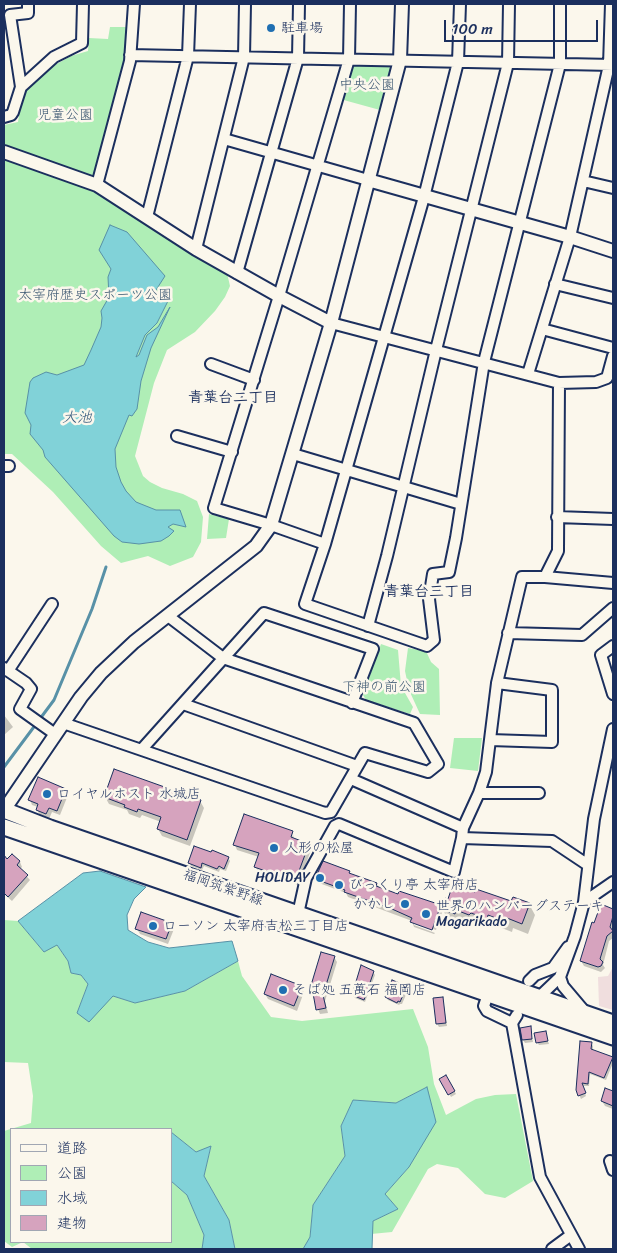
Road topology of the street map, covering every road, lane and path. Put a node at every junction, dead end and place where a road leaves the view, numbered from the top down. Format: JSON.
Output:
{"nodes":[{"id":1,"x":28,"y":4,"type":"edge"},
{"id":2,"x":83,"y":4,"type":"edge"},
{"id":3,"x":134,"y":4,"type":"edge"},
{"id":4,"x":190,"y":4,"type":"edge"},
{"id":5,"x":245,"y":4,"type":"edge"},
{"id":6,"x":299,"y":4,"type":"edge"},
{"id":7,"x":350,"y":4,"type":"edge"},
{"id":8,"x":402,"y":4,"type":"edge"},
{"id":9,"x":460,"y":4,"type":"edge"},
{"id":10,"x":509,"y":4,"type":"edge"},
{"id":11,"x":560,"y":4,"type":"edge"},
{"id":12,"x":611,"y":4,"type":"edge"},
{"id":13,"x":130,"y":55,"type":"junction"},
{"id":14,"x":188,"y":56,"type":"junction"},
{"id":15,"x":244,"y":57,"type":"junction"},
{"id":16,"x":298,"y":58,"type":"junction"},
{"id":17,"x":349,"y":59,"type":"junction"},
{"id":18,"x":400,"y":60,"type":"junction"},
{"id":19,"x":458,"y":62,"type":"junction"},
{"id":20,"x":508,"y":63,"type":"junction"},
{"id":21,"x":560,"y":64,"type":"junction"},
{"id":22,"x":611,"y":65,"type":"edge"},
{"id":23,"x":21,"y":87,"type":"junction"},
{"id":24,"x":4,"y":117,"type":"edge"},
{"id":25,"x":224,"y":139,"type":"junction"},
{"id":26,"x":4,"y":152,"type":"edge"},
{"id":27,"x":272,"y":153,"type":"junction"},
{"id":28,"x":317,"y":166,"type":"junction"},
{"id":29,"x":368,"y":180,"type":"junction"},
{"id":30,"x":583,"y":181,"type":"junction"},
{"id":31,"x":97,"y":185,"type":"junction"},
{"id":32,"x":613,"y":188,"type":"edge"},
{"id":33,"x":424,"y":197,"type":"junction"},
{"id":34,"x":471,"y":209,"type":"junction"},
{"id":35,"x":147,"y":217,"type":"junction"},
{"id":36,"x":520,"y":222,"type":"junction"},
{"id":37,"x":570,"y":237,"type":"junction"},
{"id":38,"x":196,"y":249,"type":"junction"},
{"id":39,"x":613,"y":251,"type":"edge"},
{"id":40,"x":236,"y":273,"type":"junction"},
{"id":41,"x":555,"y":284,"type":"junction"},
{"id":42,"x":279,"y":296,"type":"junction"},
{"id":43,"x":613,"y":298,"type":"edge"},
{"id":44,"x":331,"y":323,"type":"junction"},
{"id":45,"x":542,"y":329,"type":"junction"},
{"id":46,"x":384,"y":337,"type":"junction"},
{"id":47,"x":613,"y":348,"type":"edge"},
{"id":48,"x":436,"y":350,"type":"junction"},
{"id":49,"x":613,"y":356,"type":"edge"},
{"id":50,"x":484,"y":362,"type":"junction"},
{"id":51,"x":211,"y":364,"type":"dead end"},
{"id":52,"x":528,"y":374,"type":"junction"},
{"id":53,"x":254,"y":380,"type":"junction"},
{"id":54,"x":559,"y":383,"type":"junction"},
{"id":55,"x":177,"y":436,"type":"dead end"},
{"id":56,"x":232,"y":452,"type":"junction"},
{"id":57,"x":293,"y":454,"type":"junction"},
{"id":58,"x":346,"y":470,"type":"junction"},
{"id":59,"x":405,"y":487,"type":"junction"},
{"id":60,"x":461,"y":504,"type":"junction"},
{"id":61,"x":557,"y":517,"type":"junction"},
{"id":62,"x":613,"y":519,"type":"edge"},
{"id":63,"x":271,"y":525,"type":"junction"},
{"id":64,"x":325,"y":544,"type":"junction"},
{"id":65,"x":545,"y":578,"type":"junction"},
{"id":66,"x":613,"y":583,"type":"edge"},
{"id":67,"x":52,"y":604,"type":"dead end"},
{"id":68,"x":613,"y":608,"type":"edge"},
{"id":69,"x":168,"y":616,"type":"junction"},
{"id":70,"x":368,"y":626,"type":"junction"},
{"id":71,"x":508,"y":633,"type":"junction"},
{"id":72,"x":613,"y":646,"type":"edge"},
{"id":73,"x":223,"y":658,"type":"junction"},
{"id":74,"x":6,"y":669,"type":"edge"},
{"id":75,"x":497,"y":684,"type":"junction"},
{"id":76,"x":613,"y":694,"type":"edge"},
{"id":77,"x":352,"y":703,"type":"junction"},
{"id":78,"x":183,"y":704,"type":"junction"},
{"id":79,"x":63,"y":723,"type":"junction"},
{"id":80,"x":613,"y":729,"type":"edge"},
{"id":81,"x":55,"y":734,"type":"junction"},
{"id":82,"x":490,"y":740,"type":"junction"},
{"id":83,"x":142,"y":749,"type":"junction"},
{"id":84,"x":357,"y":766,"type":"junction"},
{"id":85,"x":351,"y":779,"type":"junction"},
{"id":86,"x":479,"y":793,"type":"junction"},
{"id":87,"x":539,"y":793,"type":"dead end"},
{"id":88,"x":4,"y":810,"type":"edge"},
{"id":89,"x":4,"y":827,"type":"edge"},
{"id":90,"x":463,"y":833,"type":"junction"},
{"id":91,"x":588,"y":865,"type":"junction"},
{"id":92,"x":613,"y":882,"type":"edge"},
{"id":93,"x":584,"y":902,"type":"junction"},
{"id":94,"x":298,"y":914,"type":"junction"},
{"id":95,"x":575,"y":936,"type":"junction"},
{"id":96,"x":560,"y":977,"type":"junction"},
{"id":97,"x":529,"y":980,"type":"dead end"},
{"id":98,"x":488,"y":994,"type":"junction"},
{"id":99,"x":538,"y":998,"type":"junction"},
{"id":100,"x":587,"y":1014,"type":"junction"},
{"id":101,"x":613,"y":1023,"type":"edge"},
{"id":102,"x":613,"y":1037,"type":"edge"},
{"id":103,"x":571,"y":1235,"type":"junction"},
{"id":104,"x":552,"y":1249,"type":"edge"},
{"id":105,"x":579,"y":1249,"type":"edge"}],
"edges":[{"from":1,"to":23,"type":"street"},
{"from":2,"to":23,"type":"street"},
{"from":3,"to":13,"type":"street"},
{"from":4,"to":14,"type":"street"},
{"from":5,"to":15,"type":"street"},
{"from":6,"to":16,"type":"street"},
{"from":7,"to":17,"type":"street"},
{"from":8,"to":18,"type":"street"},
{"from":9,"to":19,"type":"street"},
{"from":10,"to":20,"type":"street"},
{"from":11,"to":21,"type":"street"},
{"from":12,"to":22,"type":"street"},
{"from":13,"to":14,"type":"street"},
{"from":13,"to":31,"type":"street"},
{"from":14,"to":15,"type":"street"},
{"from":14,"to":35,"type":"street"},
{"from":15,"to":16,"type":"street"},
{"from":15,"to":25,"type":"street"},
{"from":16,"to":17,"type":"street"},
{"from":16,"to":27,"type":"street"},
{"from":17,"to":18,"type":"street"},
{"from":17,"to":28,"type":"street"},
{"from":18,"to":19,"type":"street"},
{"from":18,"to":29,"type":"street"},
{"from":19,"to":20,"type":"street"},
{"from":19,"to":33,"type":"street"},
{"from":20,"to":21,"type":"street"},
{"from":20,"to":34,"type":"street"},
{"from":21,"to":22,"type":"street"},
{"from":21,"to":36,"type":"street"},
{"from":22,"to":30,"type":"street"},
{"from":23,"to":24,"type":"street"},
{"from":25,"to":27,"type":"street"},
{"from":25,"to":38,"type":"street"},
{"from":26,"to":31,"type":"street"},
{"from":27,"to":28,"type":"street"},
{"from":27,"to":40,"type":"street"},
{"from":28,"to":29,"type":"street"},
{"from":28,"to":42,"type":"street"},
{"from":29,"to":33,"type":"street"},
{"from":29,"to":44,"type":"street"},
{"from":30,"to":32,"type":"street"},
{"from":30,"to":37,"type":"street"},
{"from":31,"to":35,"type":"street"},
{"from":33,"to":34,"type":"street"},
{"from":33,"to":46,"type":"street"},
{"from":34,"to":36,"type":"street"},
{"from":34,"to":48,"type":"street"},
{"from":35,"to":38,"type":"street"},
{"from":36,"to":37,"type":"street"},
{"from":36,"to":50,"type":"street"},
{"from":37,"to":39,"type":"street"},
{"from":37,"to":41,"type":"street"},
{"from":38,"to":40,"type":"street"},
{"from":40,"to":42,"type":"street"},
{"from":41,"to":43,"type":"street"},
{"from":41,"to":45,"type":"street"},
{"from":42,"to":44,"type":"street"},
{"from":42,"to":53,"type":"street"},
{"from":44,"to":46,"type":"street"},
{"from":44,"to":57,"type":"street"},
{"from":45,"to":47,"type":"street"},
{"from":45,"to":52,"type":"street"},
{"from":46,"to":48,"type":"street"},
{"from":46,"to":58,"type":"street"},
{"from":48,"to":50,"type":"street"},
{"from":48,"to":59,"type":"street"},
{"from":49,"to":54,"type":"street"},
{"from":50,"to":52,"type":"street"},
{"from":50,"to":60,"type":"street"},
{"from":51,"to":53,"type":"street"},
{"from":52,"to":54,"type":"street"},
{"from":53,"to":56,"type":"street"},
{"from":54,"to":61,"type":"street"},
{"from":55,"to":56,"type":"street"},
{"from":56,"to":63,"type":"street"},
{"from":57,"to":58,"type":"street"},
{"from":57,"to":63,"type":"street"},
{"from":58,"to":59,"type":"street"},
{"from":58,"to":64,"type":"street"},
{"from":59,"to":60,"type":"street"},
{"from":59,"to":70,"type":"street"},
{"from":60,"to":70,"type":"street"},
{"from":61,"to":62,"type":"street"},
{"from":61,"to":65,"type":"street"},
{"from":63,"to":64,"type":"street"},
{"from":63,"to":69,"type":"street"},
{"from":64,"to":70,"type":"street"},
{"from":65,"to":66,"type":"street"},
{"from":65,"to":71,"type":"street"},
{"from":67,"to":74,"type":"street"},
{"from":68,"to":71,"type":"street"},
{"from":69,"to":73,"type":"street"},
{"from":69,"to":79,"type":"street"},
{"from":71,"to":75,"type":"street"},
{"from":72,"to":76,"type":"street"},
{"from":73,"to":77,"type":"street"},
{"from":73,"to":77,"type":"street"},
{"from":73,"to":78,"type":"street"},
{"from":74,"to":81,"type":"street"},
{"from":75,"to":82,"type":"street"},
{"from":75,"to":82,"type":"street"},
{"from":77,"to":84,"type":"street"},
{"from":78,"to":83,"type":"street"},
{"from":78,"to":84,"type":"street"},
{"from":79,"to":81,"type":"street"},
{"from":79,"to":83,"type":"street"},
{"from":80,"to":91,"type":"street"},
{"from":81,"to":88,"type":"street"},
{"from":82,"to":86,"type":"street"},
{"from":83,"to":85,"type":"street"},
{"from":84,"to":85,"type":"street"},
{"from":85,"to":90,"type":"street"},
{"from":86,"to":87,"type":"street"},
{"from":86,"to":90,"type":"street"},
{"from":88,"to":94,"type":"main road","name":"福岡筑紫野線"},
{"from":89,"to":98,"type":"main road","name":"福岡筑紫野線"},
{"from":90,"to":91,"type":"street"},
{"from":90,"to":94,"type":"street"},
{"from":91,"to":93,"type":"street"},
{"from":92,"to":93,"type":"street"},
{"from":93,"to":95,"type":"street"},
{"from":94,"to":99,"type":"main road","name":"福岡筑紫野線"},
{"from":95,"to":96,"type":"street"},
{"from":95,"to":97,"type":"street"},
{"from":96,"to":99,"type":"street"},
{"from":96,"to":100,"type":"street"},
{"from":98,"to":102,"type":"main road","name":"福岡筑紫野線"},
{"from":98,"to":103,"type":"street"},
{"from":99,"to":100,"type":"main road","name":"福岡筑紫野線"},
{"from":100,"to":101,"type":"main road","name":"福岡筑紫野線"},
{"from":103,"to":104,"type":"street"},
{"from":103,"to":105,"type":"street"}]}
